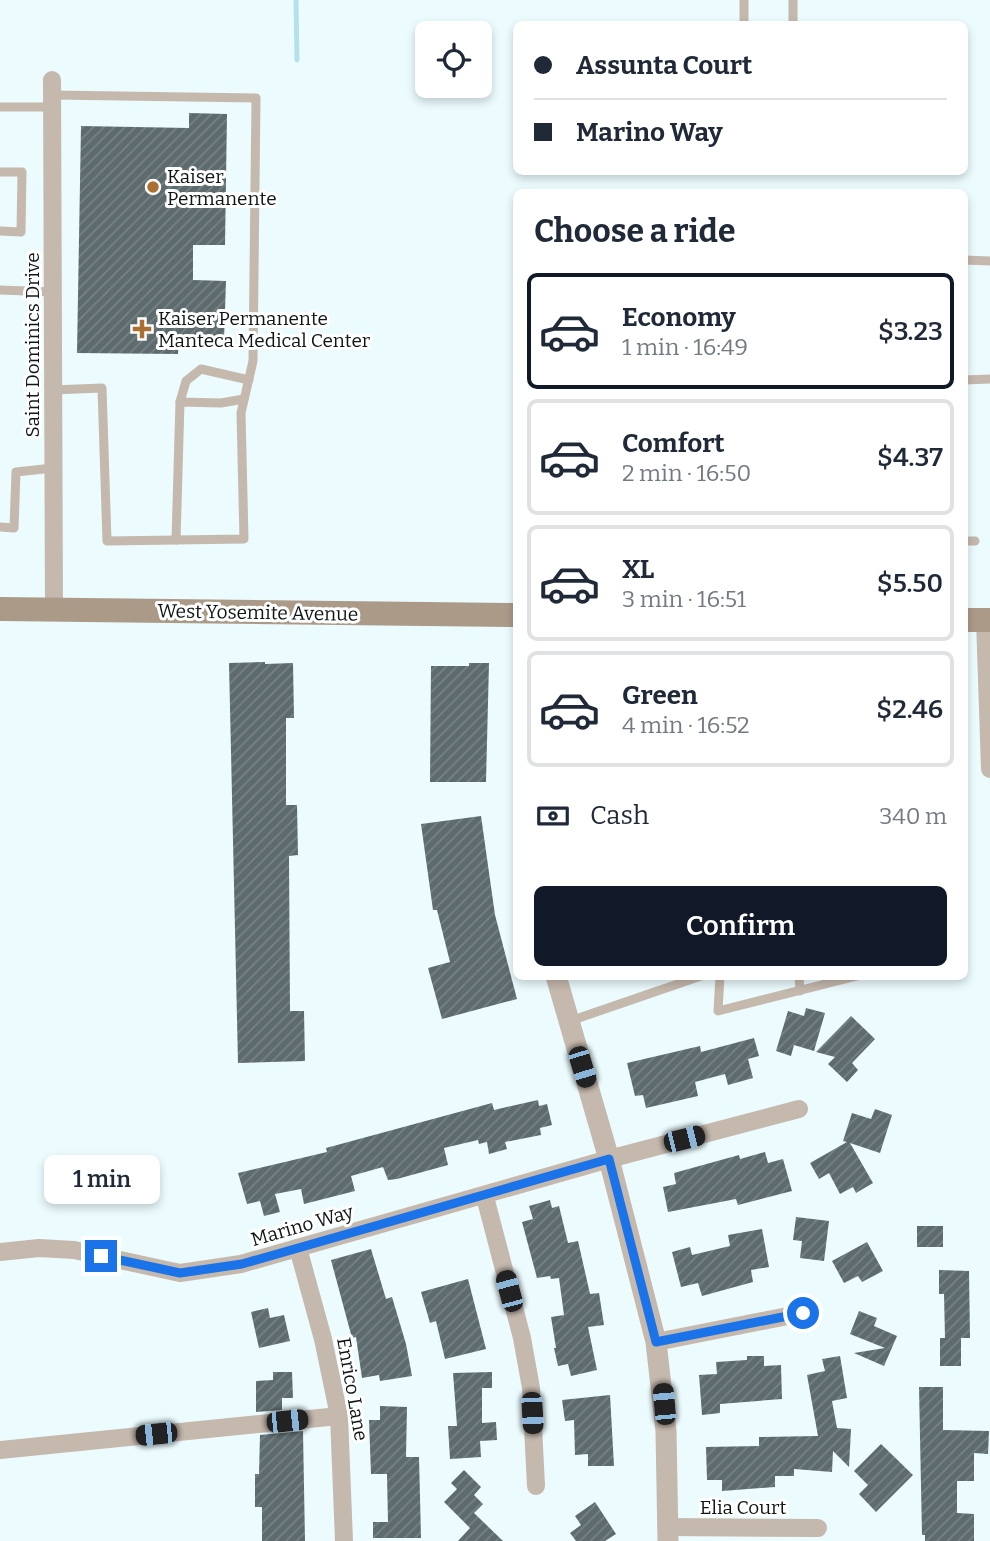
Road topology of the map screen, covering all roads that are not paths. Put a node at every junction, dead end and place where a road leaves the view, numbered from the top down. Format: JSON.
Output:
{"nodes":[{"id":1,"x":744,"y":0,"type":"edge"},
{"id":2,"x":793,"y":0,"type":"edge"},
{"id":3,"x":744,"y":21,"type":"edge"},
{"id":4,"x":793,"y":21,"type":"edge"},
{"id":5,"x":52,"y":94,"type":"junction"},
{"id":6,"x":0,"y":107,"type":"edge"},
{"id":7,"x":0,"y":172,"type":"edge"},
{"id":8,"x":0,"y":232,"type":"edge"},
{"id":9,"x":968,"y":260,"type":"edge"},
{"id":10,"x":990,"y":261,"type":"edge"},
{"id":11,"x":0,"y":290,"type":"edge"},
{"id":12,"x":53,"y":292,"type":"junction"},
{"id":13,"x":990,"y":379,"type":"edge"},
{"id":14,"x":249,"y":380,"type":"junction"},
{"id":15,"x":968,"y":380,"type":"edge"},
{"id":16,"x":53,"y":390,"type":"junction"},
{"id":17,"x":244,"y":399,"type":"junction"},
{"id":18,"x":180,"y":402,"type":"junction"},
{"id":19,"x":53,"y":468,"type":"junction"},
{"id":20,"x":0,"y":527,"type":"edge"},
{"id":21,"x":176,"y":540,"type":"junction"},
{"id":22,"x":968,"y":541,"type":"edge"},
{"id":23,"x":975,"y":541,"type":"dead end"},
{"id":24,"x":0,"y":609,"type":"edge"},
{"id":25,"x":54,"y":610,"type":"junction"},
{"id":26,"x":513,"y":615,"type":"edge"},
{"id":27,"x":980,"y":620,"type":"edge"},
{"id":28,"x":990,"y":769,"type":"edge"},
{"id":29,"x":557,"y":980,"type":"edge"},
{"id":30,"x":689,"y":980,"type":"edge"},
{"id":31,"x":720,"y":980,"type":"edge"},
{"id":32,"x":799,"y":980,"type":"edge"},
{"id":33,"x":842,"y":980,"type":"edge"},
{"id":34,"x":800,"y":991,"type":"junction"},
{"id":35,"x":568,"y":1021,"type":"junction"},
{"id":36,"x":799,"y":1110,"type":"dead end"},
{"id":37,"x":609,"y":1159,"type":"junction"},
{"id":38,"x":485,"y":1197,"type":"junction"},
{"id":39,"x":298,"y":1248,"type":"junction"},
{"id":40,"x":0,"y":1252,"type":"edge"},
{"id":41,"x":803,"y":1313,"type":"dead end"},
{"id":42,"x":656,"y":1342,"type":"junction"},
{"id":43,"x":339,"y":1416,"type":"junction"},
{"id":44,"x":0,"y":1450,"type":"edge"},
{"id":45,"x":536,"y":1486,"type":"dead end"},
{"id":46,"x":818,"y":1528,"type":"dead end"},
{"id":47,"x":668,"y":1534,"type":"edge"},
{"id":48,"x":344,"y":1541,"type":"edge"}],
"edges":[{"from":1,"to":3,"type":"lane"},
{"from":2,"to":4,"type":"lane"},
{"from":5,"to":6,"type":"lane"},
{"from":5,"to":12,"type":"street","name":"Saint Dominics Drive"},
{"from":5,"to":14,"type":"lane"},
{"from":7,"to":8,"type":"lane"},
{"from":9,"to":10,"type":"lane"},
{"from":11,"to":12,"type":"lane"},
{"from":12,"to":16,"type":"street","name":"Saint Dominics Drive"},
{"from":13,"to":15,"type":"lane"},
{"from":14,"to":17,"type":"lane"},
{"from":14,"to":18,"type":"lane"},
{"from":16,"to":19,"type":"street","name":"Saint Dominics Drive"},
{"from":16,"to":21,"type":"lane"},
{"from":17,"to":18,"type":"lane"},
{"from":17,"to":21,"type":"lane"},
{"from":18,"to":21,"type":"lane"},
{"from":19,"to":20,"type":"lane"},
{"from":19,"to":25,"type":"street","name":"Saint Dominics Drive"},
{"from":22,"to":23,"type":"lane"},
{"from":24,"to":25,"type":"main road","name":"West Yosemite Avenue"},
{"from":25,"to":26,"type":"main road","name":"West Yosemite Avenue"},
{"from":27,"to":28,"type":"street"},
{"from":29,"to":35,"type":"street"},
{"from":30,"to":35,"type":"lane"},
{"from":31,"to":34,"type":"lane"},
{"from":32,"to":34,"type":"lane"},
{"from":33,"to":34,"type":"lane"},
{"from":35,"to":37,"type":"street"},
{"from":36,"to":37,"type":"street","name":"Marino Way"},
{"from":37,"to":38,"type":"street","name":"Marino Way"},
{"from":37,"to":42,"type":"street"},
{"from":38,"to":39,"type":"street","name":"Marino Way"},
{"from":38,"to":45,"type":"street"},
{"from":39,"to":40,"type":"street","name":"Marino Way"},
{"from":39,"to":43,"type":"street","name":"Enrico Lane"},
{"from":41,"to":42,"type":"street"},
{"from":42,"to":47,"type":"street"},
{"from":43,"to":44,"type":"street"},
{"from":43,"to":48,"type":"street","name":"Enrico Lane"},
{"from":46,"to":47,"type":"street","name":"Elia Court"}]}
